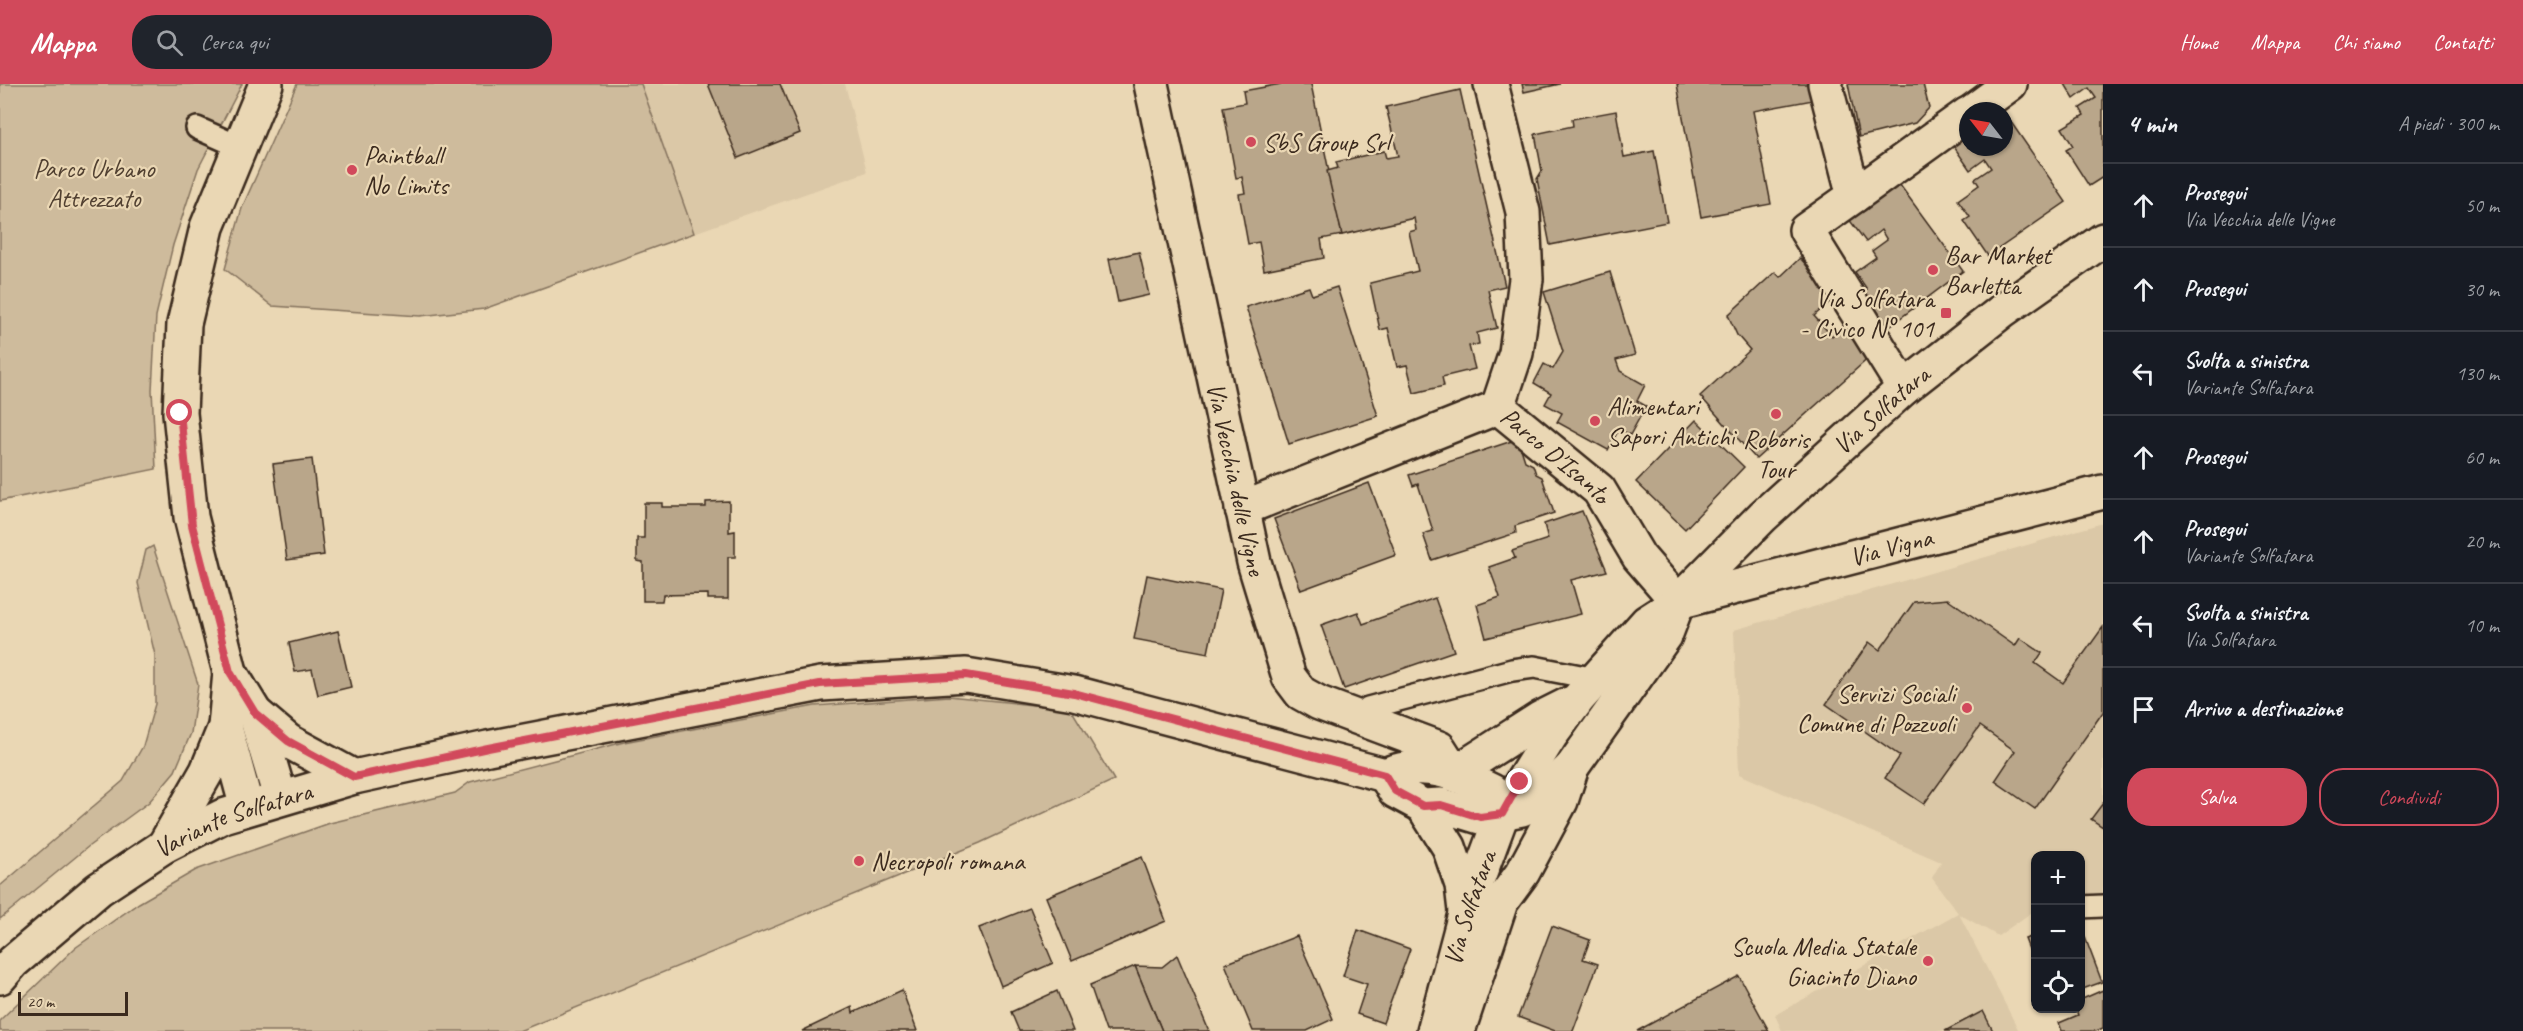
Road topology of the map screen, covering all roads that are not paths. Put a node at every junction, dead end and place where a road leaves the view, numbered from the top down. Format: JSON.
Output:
{"nodes":[{"id":1,"x":266,"y":84,"type":"edge"},
{"id":2,"x":1151,"y":84,"type":"edge"},
{"id":3,"x":1491,"y":84,"type":"edge"},
{"id":4,"x":1825,"y":84,"type":"edge"},
{"id":5,"x":2010,"y":84,"type":"edge"},
{"id":6,"x":1985,"y":102,"type":"edge"},
{"id":7,"x":1959,"y":120,"type":"edge"},
{"id":8,"x":197,"y":128,"type":"dead end"},
{"id":9,"x":240,"y":147,"type":"junction"},
{"id":10,"x":1854,"y":196,"type":"junction"},
{"id":11,"x":2103,"y":240,"type":"edge"},
{"id":12,"x":1904,"y":388,"type":"junction"},
{"id":13,"x":1498,"y":407,"type":"junction"},
{"id":14,"x":2103,"y":492,"type":"edge"},
{"id":15,"x":1242,"y":509,"type":"junction"},
{"id":16,"x":1678,"y":602,"type":"junction"},
{"id":17,"x":230,"y":672,"type":"junction"},
{"id":18,"x":1587,"y":689,"type":"junction"},
{"id":19,"x":255,"y":713,"type":"junction"},
{"id":20,"x":1358,"y":718,"type":"junction"},
{"id":21,"x":225,"y":727,"type":"junction"},
{"id":22,"x":1572,"y":767,"type":"junction"},
{"id":23,"x":1455,"y":773,"type":"junction"},
{"id":24,"x":1385,"y":775,"type":"junction"},
{"id":25,"x":354,"y":777,"type":"junction"},
{"id":26,"x":280,"y":796,"type":"junction"},
{"id":27,"x":1423,"y":806,"type":"junction"},
{"id":28,"x":247,"y":808,"type":"junction"},
{"id":29,"x":1502,"y":814,"type":"junction"},
{"id":30,"x":164,"y":846,"type":"junction"},
{"id":31,"x":1501,"y":902,"type":"junction"},
{"id":32,"x":2103,"y":906,"type":"edge"},
{"id":33,"x":2085,"y":907,"type":"edge"},
{"id":34,"x":1465,"y":914,"type":"junction"},
{"id":35,"x":0,"y":977,"type":"edge"},
{"id":36,"x":1434,"y":1031,"type":"edge"},
{"id":37,"x":1458,"y":1031,"type":"edge"}],
"edges":[{"from":1,"to":9,"type":"street"},
{"from":2,"to":15,"type":"street","name":"Via Vecchia delle Vigne"},
{"from":3,"to":13,"type":"street","name":"Parco D'Isanto"},
{"from":4,"to":10,"type":"street"},
{"from":5,"to":6,"type":"street"},
{"from":7,"to":10,"type":"street"},
{"from":8,"to":9,"type":"lane"},
{"from":9,"to":17,"type":"street"},
{"from":10,"to":12,"type":"street"},
{"from":11,"to":12,"type":"street","name":"Via Solfatara"},
{"from":12,"to":16,"type":"street","name":"Via Solfatara"},
{"from":13,"to":15,"type":"street"},
{"from":13,"to":16,"type":"street","name":"Parco D'Isanto"},
{"from":14,"to":16,"type":"street","name":"Via Vigna"},
{"from":15,"to":20,"type":"street","name":"Via Vecchia delle Vigne"},
{"from":16,"to":18,"type":"street","name":"Via Solfatara"},
{"from":16,"to":22,"type":"street","name":"Via Solfatara"},
{"from":17,"to":19,"type":"street"},
{"from":17,"to":21,"type":"street"},
{"from":18,"to":20,"type":"lane"},
{"from":18,"to":23,"type":"street"},
{"from":18,"to":29,"type":"street","name":"Via Solfatara"},
{"from":19,"to":25,"type":"street"},
{"from":19,"to":26,"type":"street"},
{"from":20,"to":23,"type":"street","name":"Via Vecchia delle Vigne"},
{"from":21,"to":28,"type":"street"},
{"from":21,"to":30,"type":"street"},
{"from":22,"to":29,"type":"street"},
{"from":22,"to":31,"type":"street","name":"Via Solfatara"},
{"from":23,"to":24,"type":"street"},
{"from":23,"to":29,"type":"street"},
{"from":24,"to":25,"type":"street","name":"Variante Solfatara"},
{"from":24,"to":27,"type":"street"},
{"from":25,"to":26,"type":"street","name":"Variante Solfatara"},
{"from":26,"to":28,"type":"street","name":"Variante Solfatara"},
{"from":27,"to":29,"type":"street"},
{"from":27,"to":34,"type":"street"},
{"from":28,"to":30,"type":"street","name":"Variante Solfatara"},
{"from":29,"to":31,"type":"street"},
{"from":29,"to":34,"type":"street","name":"Via Solfatara"},
{"from":30,"to":35,"type":"street","name":"Variante Solfatara"},
{"from":31,"to":37,"type":"street","name":"Via Solfatara"},
{"from":32,"to":33,"type":"lane"},
{"from":34,"to":36,"type":"street","name":"Via Solfatara"}]}
